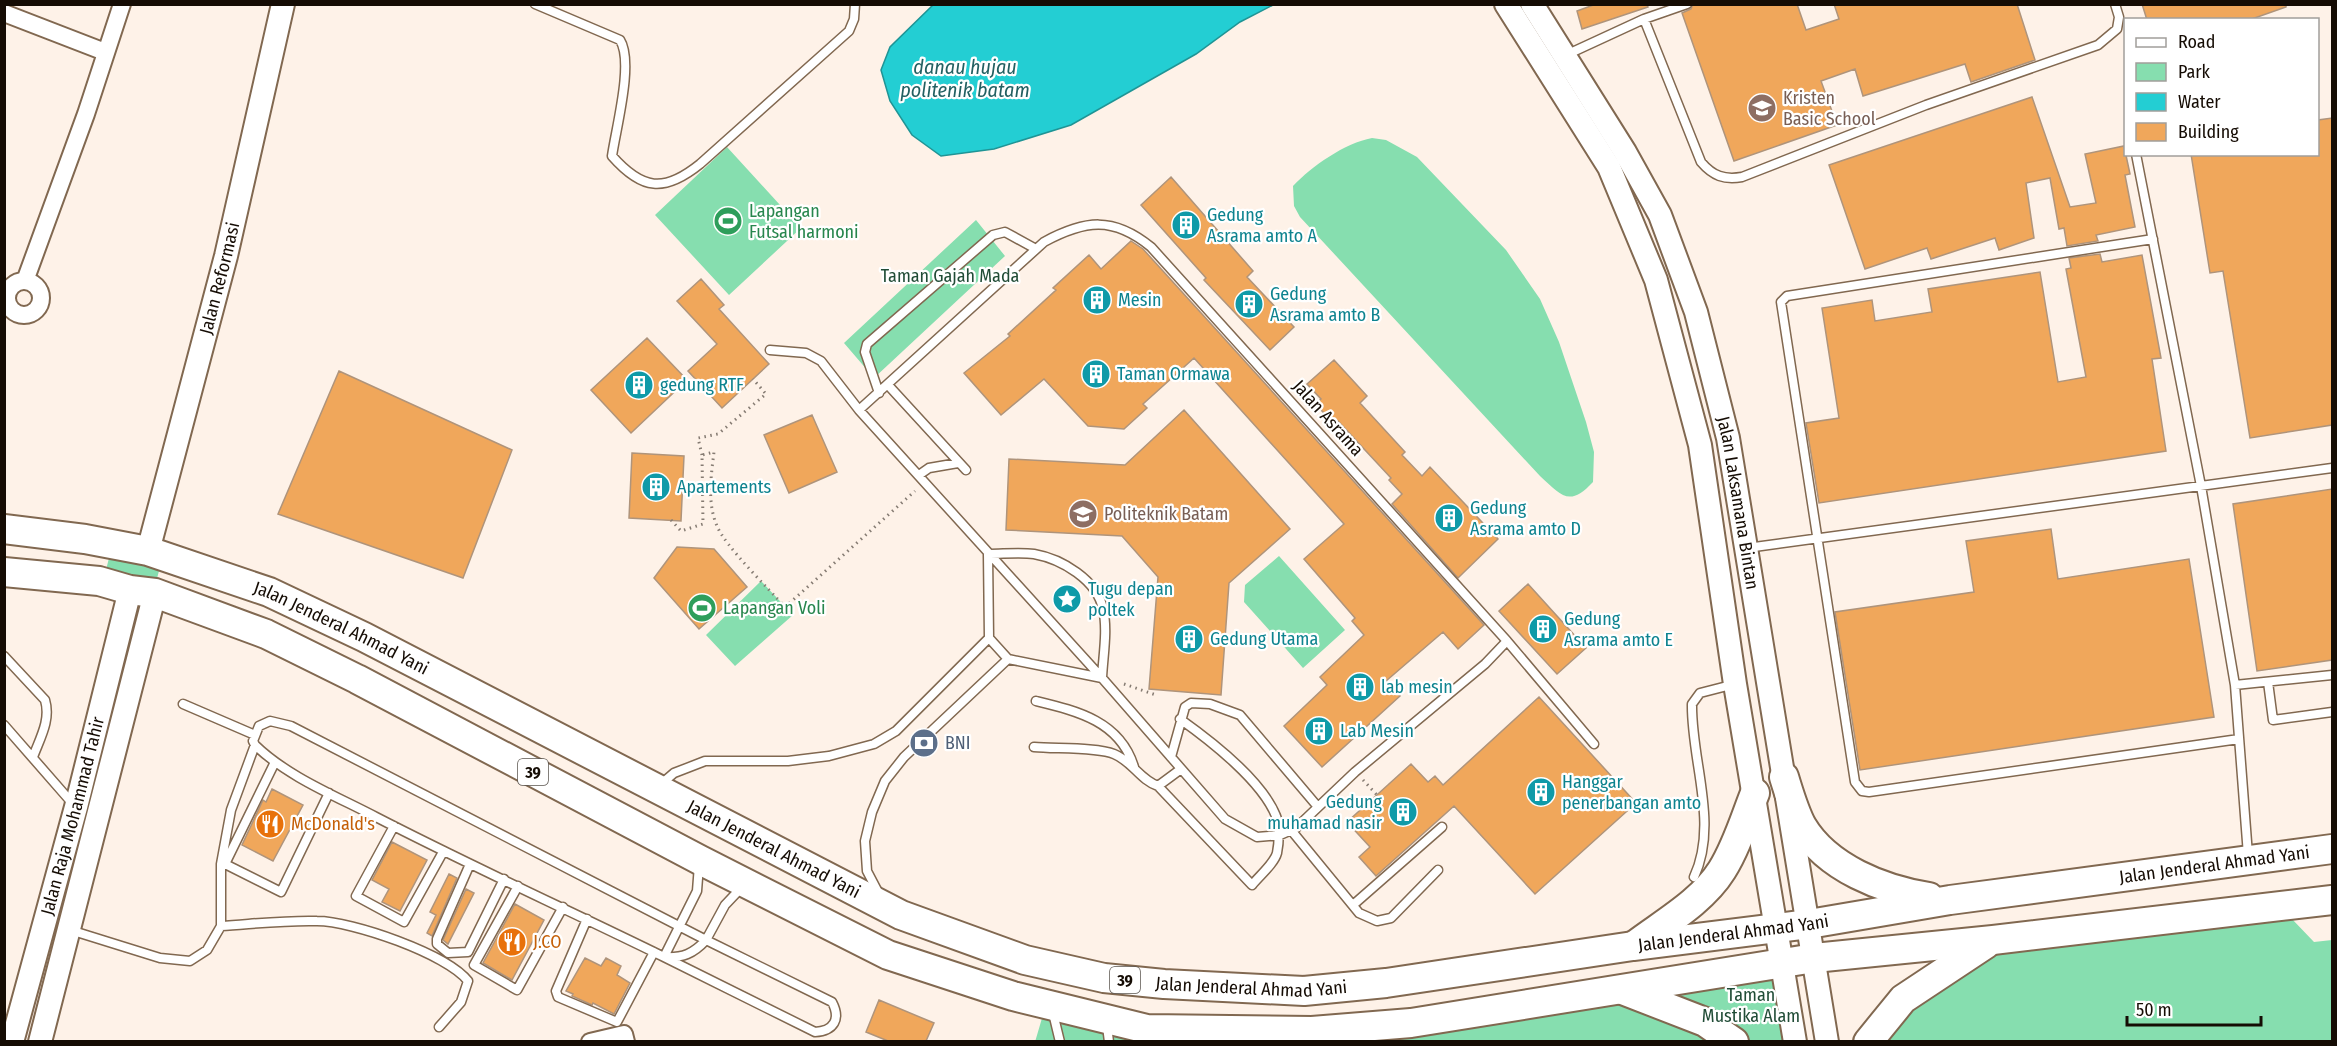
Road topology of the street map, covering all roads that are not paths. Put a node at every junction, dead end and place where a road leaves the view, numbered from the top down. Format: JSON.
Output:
{"nodes":[{"id":1,"x":122,"y":4,"type":"edge"},
{"id":2,"x":283,"y":4,"type":"edge"},
{"id":3,"x":535,"y":4,"type":"edge"},
{"id":4,"x":855,"y":4,"type":"edge"},
{"id":5,"x":1506,"y":4,"type":"edge"},
{"id":6,"x":1532,"y":4,"type":"edge"},
{"id":7,"x":1687,"y":4,"type":"edge"},
{"id":8,"x":2115,"y":4,"type":"edge"},
{"id":9,"x":4,"y":13,"type":"edge"},
{"id":10,"x":1644,"y":19,"type":"junction"},
{"id":11,"x":105,"y":52,"type":"junction"},
{"id":12,"x":1566,"y":55,"type":"junction"},
{"id":13,"x":2136,"y":156,"type":"edge"},
{"id":14,"x":2153,"y":239,"type":"junction"},
{"id":15,"x":1036,"y":249,"type":"junction"},
{"id":16,"x":25,"y":281,"type":"dead end"},
{"id":17,"x":770,"y":350,"type":"dead end"},
{"id":18,"x":888,"y":385,"type":"junction"},
{"id":19,"x":879,"y":393,"type":"junction"},
{"id":20,"x":859,"y":410,"type":"junction"},
{"id":21,"x":1728,"y":438,"type":"junction"},
{"id":22,"x":1700,"y":445,"type":"junction"},
{"id":23,"x":958,"y":463,"type":"junction"},
{"id":24,"x":2332,"y":468,"type":"edge"},
{"id":25,"x":966,"y":470,"type":"dead end"},
{"id":26,"x":922,"y":478,"type":"junction"},
{"id":27,"x":2201,"y":486,"type":"junction"},
{"id":28,"x":4,"y":529,"type":"edge"},
{"id":29,"x":1817,"y":537,"type":"junction"},
{"id":30,"x":1746,"y":548,"type":"junction"},
{"id":31,"x":148,"y":551,"type":"junction"},
{"id":32,"x":988,"y":554,"type":"junction"},
{"id":33,"x":4,"y":572,"type":"edge"},
{"id":34,"x":143,"y":591,"type":"junction"},
{"id":35,"x":989,"y":638,"type":"junction"},
{"id":36,"x":1507,"y":641,"type":"junction"},
{"id":37,"x":4,"y":656,"type":"edge"},
{"id":38,"x":1008,"y":659,"type":"junction"},
{"id":39,"x":2332,"y":675,"type":"edge"},
{"id":40,"x":1102,"y":678,"type":"junction"},
{"id":41,"x":2268,"y":682,"type":"junction"},
{"id":42,"x":1735,"y":684,"type":"junction"},
{"id":43,"x":2235,"y":685,"type":"junction"},
{"id":44,"x":1036,"y":701,"type":"dead end"},
{"id":45,"x":183,"y":704,"type":"dead end"},
{"id":46,"x":2332,"y":712,"type":"edge"},
{"id":47,"x":1180,"y":718,"type":"junction"},
{"id":48,"x":4,"y":725,"type":"edge"},
{"id":49,"x":255,"y":735,"type":"junction"},
{"id":50,"x":2239,"y":739,"type":"junction"},
{"id":51,"x":1594,"y":744,"type":"dead end"},
{"id":52,"x":255,"y":745,"type":"junction"},
{"id":53,"x":1034,"y":747,"type":"dead end"},
{"id":54,"x":1171,"y":757,"type":"junction"},
{"id":55,"x":33,"y":758,"type":"junction"},
{"id":56,"x":275,"y":762,"type":"junction"},
{"id":57,"x":1134,"y":768,"type":"junction"},
{"id":58,"x":1181,"y":769,"type":"junction"},
{"id":59,"x":1784,"y":777,"type":"junction"},
{"id":60,"x":1158,"y":786,"type":"junction"},
{"id":61,"x":657,"y":788,"type":"junction"},
{"id":62,"x":329,"y":793,"type":"junction"},
{"id":63,"x":1755,"y":793,"type":"junction"},
{"id":64,"x":76,"y":807,"type":"junction"},
{"id":65,"x":1318,"y":807,"type":"junction"},
{"id":66,"x":394,"y":826,"type":"junction"},
{"id":67,"x":1442,"y":827,"type":"dead end"},
{"id":68,"x":1291,"y":830,"type":"junction"},
{"id":69,"x":1278,"y":835,"type":"junction"},
{"id":70,"x":2332,"y":849,"type":"edge"},
{"id":71,"x":442,"y":852,"type":"junction"},
{"id":72,"x":700,"y":860,"type":"junction"},
{"id":73,"x":2248,"y":861,"type":"junction"},
{"id":74,"x":470,"y":864,"type":"junction"},
{"id":75,"x":1438,"y":870,"type":"dead end"},
{"id":76,"x":1694,"y":877,"type":"dead end"},
{"id":77,"x":504,"y":879,"type":"junction"},
{"id":78,"x":745,"y":884,"type":"junction"},
{"id":79,"x":518,"y":886,"type":"junction"},
{"id":80,"x":1950,"y":900,"type":"junction"},
{"id":81,"x":2332,"y":900,"type":"edge"},
{"id":82,"x":1353,"y":905,"type":"junction"},
{"id":83,"x":563,"y":908,"type":"junction"},
{"id":84,"x":901,"y":915,"type":"junction"},
{"id":85,"x":587,"y":919,"type":"junction"},
{"id":86,"x":1809,"y":924,"type":"junction"},
{"id":87,"x":221,"y":926,"type":"junction"},
{"id":88,"x":680,"y":927,"type":"junction"},
{"id":89,"x":1777,"y":928,"type":"junction"},
{"id":90,"x":68,"y":930,"type":"junction"},
{"id":91,"x":706,"y":940,"type":"junction"},
{"id":92,"x":1993,"y":940,"type":"junction"},
{"id":93,"x":1633,"y":946,"type":"junction"},
{"id":94,"x":654,"y":952,"type":"junction"},
{"id":95,"x":664,"y":957,"type":"junction"},
{"id":96,"x":1814,"y":958,"type":"junction"},
{"id":97,"x":1025,"y":960,"type":"junction"},
{"id":98,"x":1782,"y":963,"type":"junction"},
{"id":99,"x":1621,"y":990,"type":"junction"},
{"id":100,"x":1013,"y":996,"type":"junction"},
{"id":101,"x":1052,"y":1007,"type":"junction"},
{"id":102,"x":439,"y":1027,"type":"dead end"},
{"id":103,"x":1108,"y":1030,"type":"edge"},
{"id":104,"x":12,"y":1041,"type":"edge"},
{"id":105,"x":40,"y":1041,"type":"edge"},
{"id":106,"x":590,"y":1041,"type":"edge"},
{"id":107,"x":626,"y":1041,"type":"edge"},
{"id":108,"x":1060,"y":1041,"type":"edge"},
{"id":109,"x":1734,"y":1041,"type":"edge"},
{"id":110,"x":1795,"y":1041,"type":"edge"},
{"id":111,"x":1827,"y":1041,"type":"edge"},
{"id":112,"x":1868,"y":1041,"type":"edge"}],
"edges":[{"from":1,"to":11,"type":"street"},
{"from":2,"to":31,"type":"main road","name":"Jalan Reformasi"},
{"from":3,"to":4,"type":"lane"},
{"from":5,"to":22,"type":"main road","name":"Jalan Laksamana Bintan"},
{"from":6,"to":12,"type":"main road","name":"Jalan Laksamana Bintan"},
{"from":7,"to":10,"type":"lane"},
{"from":8,"to":10,"type":"lane"},
{"from":9,"to":11,"type":"street"},
{"from":10,"to":12,"type":"lane"},
{"from":11,"to":16,"type":"street"},
{"from":12,"to":21,"type":"main road","name":"Jalan Laksamana Bintan"},
{"from":13,"to":14,"type":"lane"},
{"from":14,"to":27,"type":"lane"},
{"from":14,"to":29,"type":"lane"},
{"from":15,"to":18,"type":"lane","name":"Jalan Asrama"},
{"from":15,"to":19,"type":"lane"},
{"from":15,"to":36,"type":"lane","name":"Jalan Asrama"},
{"from":17,"to":20,"type":"lane"},
{"from":18,"to":19,"type":"lane","name":"Jalan Asrama"},
{"from":18,"to":23,"type":"lane"},
{"from":19,"to":20,"type":"lane","name":"Jalan Asrama"},
{"from":20,"to":26,"type":"lane"},
{"from":21,"to":22,"type":"main road"},
{"from":21,"to":30,"type":"main road","name":"Jalan Laksamana Bintan"},
{"from":22,"to":42,"type":"main road","name":"Jalan Laksamana Bintan"},
{"from":23,"to":25,"type":"lane"},
{"from":23,"to":26,"type":"lane"},
{"from":24,"to":27,"type":"lane"},
{"from":26,"to":32,"type":"lane"},
{"from":27,"to":29,"type":"lane"},
{"from":27,"to":43,"type":"lane"},
{"from":28,"to":31,"type":"highway","name":"Jalan Jenderal Ahmad Yani","number":"39"},
{"from":29,"to":30,"type":"lane"},
{"from":29,"to":50,"type":"lane"},
{"from":30,"to":59,"type":"main road","name":"Jalan Laksamana Bintan"},
{"from":31,"to":61,"type":"highway","name":"Jalan Jenderal Ahmad Yani","number":"39"},
{"from":32,"to":35,"type":"lane"},
{"from":32,"to":40,"type":"lane"},
{"from":32,"to":40,"type":"lane"},
{"from":33,"to":34,"type":"highway","name":"Jalan Jenderal Ahmad Yani","number":"39"},
{"from":34,"to":64,"type":"main road","name":"Jalan Raja Mohammad Tahir"},
{"from":34,"to":72,"type":"highway","name":"Jalan Jenderal Ahmad Yani","number":"39"},
{"from":34,"to":90,"type":"main road","name":"Jalan Raja Mohammad Tahir"},
{"from":35,"to":38,"type":"lane"},
{"from":35,"to":61,"type":"lane"},
{"from":36,"to":51,"type":"lane","name":"Jalan Asrama"},
{"from":36,"to":65,"type":"lane"},
{"from":37,"to":55,"type":"lane"},
{"from":38,"to":40,"type":"lane"},
{"from":38,"to":84,"type":"lane"},
{"from":39,"to":41,"type":"lane"},
{"from":40,"to":54,"type":"lane"},
{"from":41,"to":43,"type":"lane"},
{"from":41,"to":46,"type":"lane"},
{"from":42,"to":63,"type":"main road","name":"Jalan Laksamana Bintan"},
{"from":42,"to":76,"type":"lane"},
{"from":43,"to":50,"type":"lane"},
{"from":44,"to":57,"type":"lane"},
{"from":45,"to":49,"type":"lane"},
{"from":47,"to":54,"type":"lane"},
{"from":47,"to":65,"type":"lane"},
{"from":47,"to":69,"type":"lane"},
{"from":48,"to":55,"type":"lane"},
{"from":49,"to":52,"type":"lane"},
{"from":49,"to":88,"type":"lane"},
{"from":50,"to":73,"type":"lane"},
{"from":52,"to":56,"type":"lane"},
{"from":52,"to":87,"type":"lane"},
{"from":53,"to":57,"type":"lane"},
{"from":54,"to":58,"type":"lane"},
{"from":55,"to":64,"type":"lane"},
{"from":56,"to":62,"type":"lane"},
{"from":56,"to":62,"type":"lane"},
{"from":57,"to":60,"type":"lane"},
{"from":58,"to":60,"type":"lane"},
{"from":58,"to":69,"type":"lane"},
{"from":59,"to":80,"type":"highway"},
{"from":59,"to":86,"type":"main road","name":"Jalan Laksamana Bintan"},
{"from":60,"to":69,"type":"lane"},
{"from":61,"to":84,"type":"highway","name":"Jalan Jenderal Ahmad Yani","number":"39"},
{"from":62,"to":66,"type":"lane"},
{"from":63,"to":89,"type":"main road","name":"Jalan Laksamana Bintan"},
{"from":63,"to":93,"type":"highway"},
{"from":64,"to":104,"type":"main road","name":"Jalan Raja Mohammad Tahir"},
{"from":65,"to":68,"type":"lane"},
{"from":66,"to":71,"type":"lane"},
{"from":66,"to":71,"type":"lane"},
{"from":67,"to":82,"type":"lane"},
{"from":68,"to":69,"type":"lane"},
{"from":68,"to":82,"type":"lane"},
{"from":70,"to":73,"type":"highway","name":"Jalan Jenderal Ahmad Yani","number":"39"},
{"from":71,"to":74,"type":"lane"},
{"from":72,"to":78,"type":"highway","name":"Jalan Jenderal Ahmad Yani","number":"39"},
{"from":72,"to":88,"type":"lane"},
{"from":73,"to":80,"type":"highway","name":"Jalan Jenderal Ahmad Yani","number":"39"},
{"from":74,"to":77,"type":"lane"},
{"from":74,"to":77,"type":"lane"},
{"from":75,"to":82,"type":"lane"},
{"from":77,"to":79,"type":"lane"},
{"from":78,"to":91,"type":"lane"},
{"from":78,"to":100,"type":"highway","name":"Jalan Jenderal Ahmad Yani","number":"39"},
{"from":79,"to":83,"type":"lane"},
{"from":79,"to":83,"type":"lane"},
{"from":80,"to":86,"type":"highway","name":"Jalan Jenderal Ahmad Yani","number":"39"},
{"from":81,"to":92,"type":"highway","name":"Jalan Jenderal Ahmad Yani","number":"39"},
{"from":83,"to":85,"type":"lane"},
{"from":84,"to":97,"type":"highway","name":"Jalan Jenderal Ahmad Yani","number":"39"},
{"from":85,"to":94,"type":"lane"},
{"from":85,"to":94,"type":"lane"},
{"from":86,"to":89,"type":"highway","name":"Jalan Jenderal Ahmad Yani","number":"39"},
{"from":86,"to":96,"type":"main road","name":"Jalan Laksamana Bintan"},
{"from":87,"to":90,"type":"lane"},
{"from":87,"to":102,"type":"lane"},
{"from":88,"to":91,"type":"lane"},
{"from":88,"to":95,"type":"lane"},
{"from":89,"to":93,"type":"highway","name":"Jalan Jenderal Ahmad Yani","number":"39"},
{"from":89,"to":98,"type":"main road","name":"Jalan Laksamana Bintan"},
{"from":90,"to":105,"type":"main road","name":"Jalan Raja Mohammad Tahir"},
{"from":91,"to":95,"type":"lane"},
{"from":91,"to":95,"type":"lane"},
{"from":92,"to":96,"type":"highway","name":"Jalan Jenderal Ahmad Yani","number":"39"},
{"from":92,"to":112,"type":"highway"},
{"from":93,"to":97,"type":"highway","name":"Jalan Jenderal Ahmad Yani","number":"39"},
{"from":94,"to":95,"type":"lane"},
{"from":96,"to":98,"type":"highway","name":"Jalan Jenderal Ahmad Yani","number":"39"},
{"from":96,"to":111,"type":"main road","name":"Jalan Laksamana Bintan"},
{"from":97,"to":100,"type":"highway"},
{"from":98,"to":99,"type":"highway","name":"Jalan Jenderal Ahmad Yani","number":"39"},
{"from":98,"to":110,"type":"main road","name":"Jalan Laksamana Bintan"},
{"from":99,"to":103,"type":"highway","name":"Jalan Jenderal Ahmad Yani","number":"39"},
{"from":99,"to":109,"type":"highway"},
{"from":100,"to":101,"type":"highway","name":"Jalan Jenderal Ahmad Yani","number":"39"},
{"from":101,"to":103,"type":"highway","name":"Jalan Jenderal Ahmad Yani","number":"39"},
{"from":101,"to":108,"type":"lane"},
{"from":106,"to":107,"type":"street"}]}
